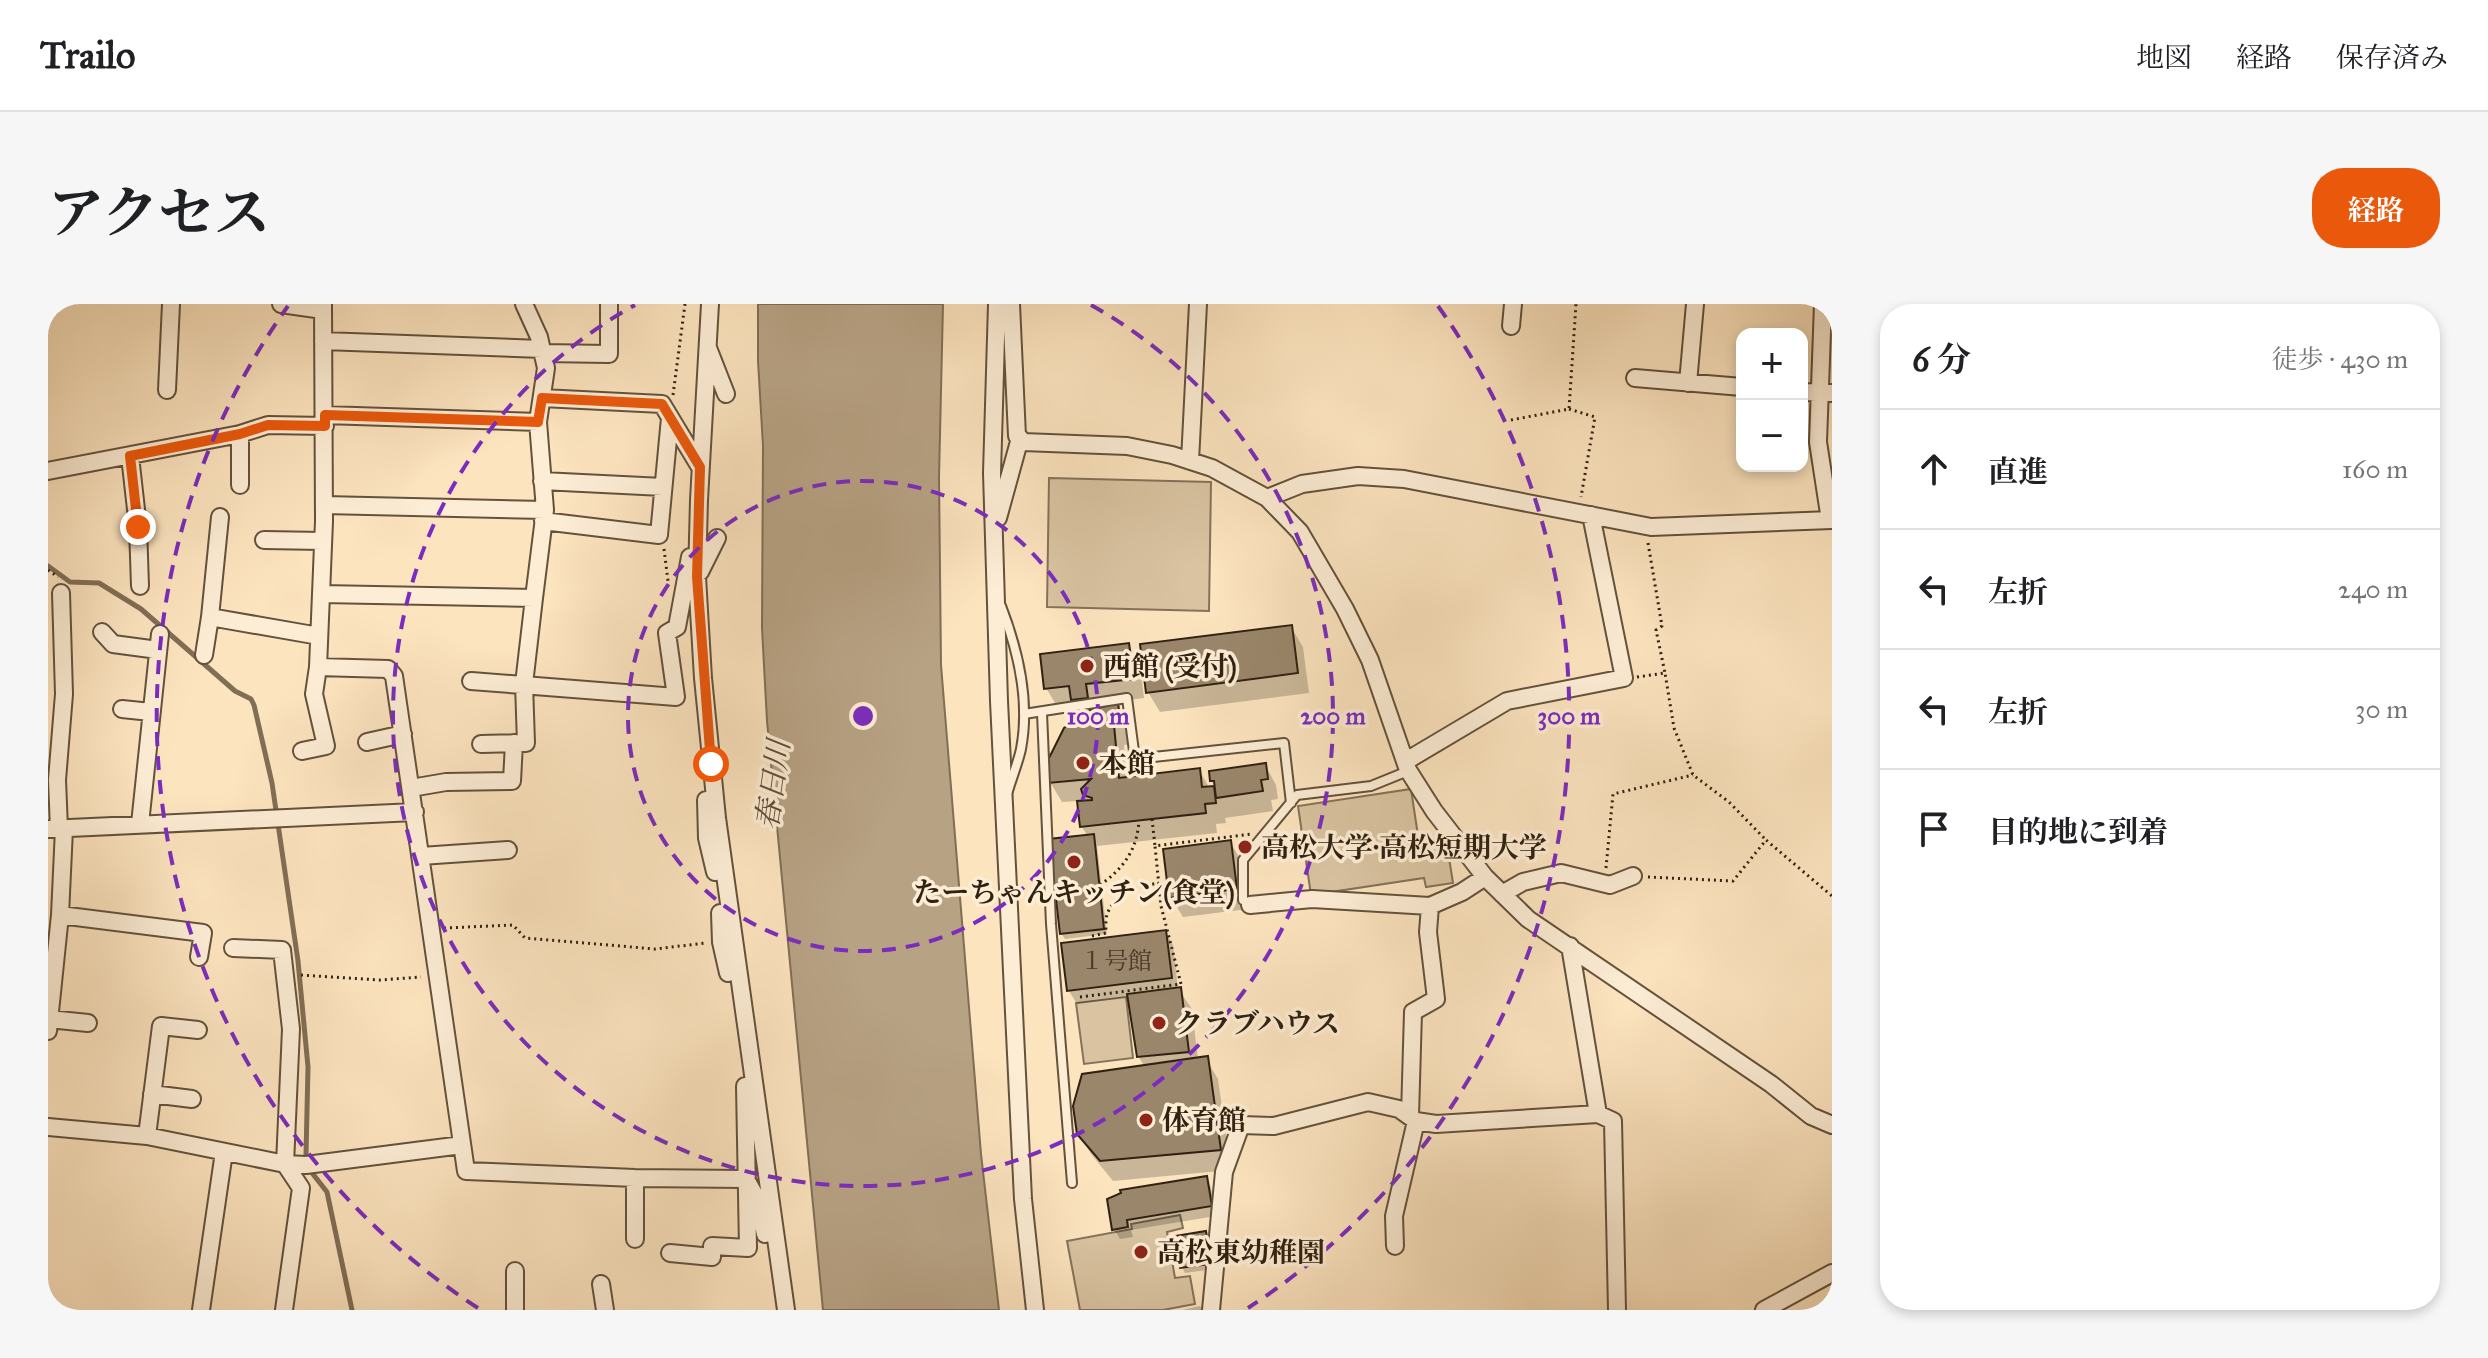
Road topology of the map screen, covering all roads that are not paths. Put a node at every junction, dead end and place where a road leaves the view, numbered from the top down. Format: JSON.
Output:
{"nodes":[{"id":1,"x":171,"y":304,"type":"edge"},
{"id":2,"x":281,"y":304,"type":"edge"},
{"id":3,"x":524,"y":304,"type":"edge"},
{"id":4,"x":609,"y":304,"type":"edge"},
{"id":5,"x":710,"y":304,"type":"edge"},
{"id":6,"x":997,"y":304,"type":"edge"},
{"id":7,"x":1011,"y":304,"type":"edge"},
{"id":8,"x":1198,"y":304,"type":"edge"},
{"id":9,"x":1513,"y":304,"type":"edge"},
{"id":10,"x":1695,"y":304,"type":"edge"},
{"id":11,"x":1823,"y":304,"type":"edge"},
{"id":12,"x":323,"y":307,"type":"edge"},
{"id":13,"x":1511,"y":326,"type":"dead end"},
{"id":14,"x":1826,"y":340,"type":"edge"},
{"id":15,"x":323,"y":341,"type":"junction"},
{"id":16,"x":706,"y":343,"type":"junction"},
{"id":17,"x":542,"y":351,"type":"junction"},
{"id":18,"x":1635,"y":378,"type":"dead end"},
{"id":19,"x":1688,"y":383,"type":"junction"},
{"id":20,"x":1736,"y":387,"type":"edge"},
{"id":21,"x":167,"y":390,"type":"dead end"},
{"id":22,"x":1817,"y":393,"type":"edge"},
{"id":23,"x":726,"y":394,"type":"dead end"},
{"id":24,"x":542,"y":398,"type":"junction"},
{"id":25,"x":670,"y":418,"type":"junction"},
{"id":26,"x":325,"y":420,"type":"junction"},
{"id":27,"x":538,"y":422,"type":"junction"},
{"id":28,"x":240,"y":434,"type":"junction"},
{"id":29,"x":1020,"y":438,"type":"junction"},
{"id":30,"x":130,"y":456,"type":"junction"},
{"id":31,"x":1190,"y":461,"type":"junction"},
{"id":32,"x":700,"y":467,"type":"junction"},
{"id":33,"x":48,"y":471,"type":"edge"},
{"id":34,"x":542,"y":481,"type":"junction"},
{"id":35,"x":240,"y":485,"type":"dead end"},
{"id":36,"x":663,"y":487,"type":"junction"},
{"id":37,"x":1267,"y":498,"type":"junction"},
{"id":38,"x":324,"y":505,"type":"junction"},
{"id":39,"x":1585,"y":514,"type":"junction"},
{"id":40,"x":544,"y":515,"type":"junction"},
{"id":41,"x":220,"y":517,"type":"dead end"},
{"id":42,"x":1831,"y":520,"type":"edge"},
{"id":43,"x":994,"y":534,"type":"junction"},
{"id":44,"x":717,"y":538,"type":"dead end"},
{"id":45,"x":264,"y":540,"type":"dead end"},
{"id":46,"x":323,"y":541,"type":"junction"},
{"id":47,"x":698,"y":547,"type":"junction"},
{"id":48,"x":697,"y":577,"type":"junction"},
{"id":49,"x":140,"y":586,"type":"dead end"},
{"id":50,"x":995,"y":590,"type":"junction"},
{"id":51,"x":61,"y":593,"type":"dead end"},
{"id":52,"x":321,"y":594,"type":"junction"},
{"id":53,"x":534,"y":598,"type":"junction"},
{"id":54,"x":210,"y":617,"type":"junction"},
{"id":55,"x":102,"y":632,"type":"dead end"},
{"id":56,"x":319,"y":636,"type":"junction"},
{"id":57,"x":204,"y":655,"type":"dead end"},
{"id":58,"x":318,"y":667,"type":"junction"},
{"id":59,"x":471,"y":681,"type":"dead end"},
{"id":60,"x":524,"y":684,"type":"junction"},
{"id":61,"x":122,"y":709,"type":"dead end"},
{"id":62,"x":151,"y":712,"type":"junction"},
{"id":63,"x":1042,"y":713,"type":"junction"},
{"id":64,"x":1024,"y":714,"type":"junction"},
{"id":65,"x":403,"y":734,"type":"junction"},
{"id":66,"x":367,"y":742,"type":"dead end"},
{"id":67,"x":514,"y":743,"type":"junction"},
{"id":68,"x":481,"y":744,"type":"dead end"},
{"id":69,"x":302,"y":751,"type":"dead end"},
{"id":70,"x":1407,"y":766,"type":"junction"},
{"id":71,"x":411,"y":788,"type":"junction"},
{"id":72,"x":1291,"y":803,"type":"junction"},
{"id":73,"x":1003,"y":805,"type":"junction"},
{"id":74,"x":415,"y":812,"type":"junction"},
{"id":75,"x":140,"y":824,"type":"junction"},
{"id":76,"x":57,"y":829,"type":"edge"},
{"id":77,"x":508,"y":850,"type":"dead end"},
{"id":78,"x":421,"y":856,"type":"junction"},
{"id":79,"x":1633,"y":876,"type":"road end"},
{"id":80,"x":1485,"y":877,"type":"junction"},
{"id":81,"x":722,"y":887,"type":"junction"},
{"id":82,"x":1502,"y":894,"type":"junction"},
{"id":83,"x":1247,"y":903,"type":"joint"},
{"id":84,"x":1430,"y":906,"type":"junction"},
{"id":85,"x":60,"y":915,"type":"junction"},
{"id":86,"x":1570,"y":946,"type":"junction"},
{"id":87,"x":233,"y":948,"type":"dead end"},
{"id":88,"x":199,"y":957,"type":"dead end"},
{"id":89,"x":739,"y":1009,"type":"junction"},
{"id":90,"x":49,"y":1019,"type":"edge"},
{"id":91,"x":88,"y":1023,"type":"dead end"},
{"id":92,"x":198,"y":1030,"type":"dead end"},
{"id":93,"x":48,"y":1031,"type":"edge"},
{"id":94,"x":747,"y":1041,"type":"junction"},
{"id":95,"x":743,"y":1060,"type":"junction"},
{"id":96,"x":152,"y":1094,"type":"junction"},
{"id":97,"x":192,"y":1099,"type":"dead end"},
{"id":98,"x":1598,"y":1114,"type":"junction"},
{"id":99,"x":1413,"y":1118,"type":"junction"},
{"id":100,"x":1832,"y":1125,"type":"edge"},
{"id":101,"x":48,"y":1127,"type":"edge"},
{"id":102,"x":147,"y":1136,"type":"junction"},
{"id":103,"x":462,"y":1145,"type":"junction"},
{"id":104,"x":224,"y":1152,"type":"junction"},
{"id":105,"x":285,"y":1164,"type":"junction"},
{"id":106,"x":635,"y":1178,"type":"junction"},
{"id":107,"x":746,"y":1179,"type":"junction"},
{"id":108,"x":1072,"y":1183,"type":"dead end"},
{"id":109,"x":635,"y":1239,"type":"dead end"},
{"id":110,"x":1395,"y":1246,"type":"dead end"},
{"id":111,"x":670,"y":1253,"type":"dead end"},
{"id":112,"x":515,"y":1271,"type":"dead end"},
{"id":113,"x":1832,"y":1273,"type":"edge"},
{"id":114,"x":601,"y":1284,"type":"dead end"},
{"id":115,"x":782,"y":1284,"type":"junction"},
{"id":116,"x":201,"y":1310,"type":"edge"},
{"id":117,"x":284,"y":1310,"type":"edge"},
{"id":118,"x":515,"y":1310,"type":"edge"},
{"id":119,"x":605,"y":1310,"type":"edge"},
{"id":120,"x":784,"y":1310,"type":"edge"},
{"id":121,"x":1035,"y":1310,"type":"edge"},
{"id":122,"x":1211,"y":1310,"type":"edge"},
{"id":123,"x":1617,"y":1310,"type":"edge"},
{"id":124,"x":1764,"y":1310,"type":"edge"}],
"edges":[{"from":1,"to":21,"type":"street"},
{"from":2,"to":12,"type":"street"},
{"from":3,"to":17,"type":"street"},
{"from":4,"to":17,"type":"street"},
{"from":5,"to":16,"type":"street"},
{"from":6,"to":43,"type":"street"},
{"from":7,"to":29,"type":"street"},
{"from":8,"to":31,"type":"street"},
{"from":9,"to":13,"type":"street"},
{"from":10,"to":19,"type":"street"},
{"from":11,"to":14,"type":"street"},
{"from":12,"to":15,"type":"street"},
{"from":14,"to":22,"type":"street"},
{"from":15,"to":17,"type":"street"},
{"from":15,"to":26,"type":"street"},
{"from":16,"to":23,"type":"street"},
{"from":16,"to":32,"type":"street"},
{"from":17,"to":24,"type":"street"},
{"from":18,"to":19,"type":"street"},
{"from":19,"to":20,"type":"street"},
{"from":22,"to":42,"type":"street"},
{"from":24,"to":25,"type":"street"},
{"from":24,"to":27,"type":"street"},
{"from":25,"to":32,"type":"street"},
{"from":25,"to":36,"type":"street"},
{"from":26,"to":27,"type":"street"},
{"from":26,"to":28,"type":"street"},
{"from":26,"to":38,"type":"street"},
{"from":27,"to":34,"type":"street"},
{"from":28,"to":30,"type":"street"},
{"from":28,"to":35,"type":"street"},
{"from":29,"to":31,"type":"street"},
{"from":29,"to":43,"type":"street"},
{"from":30,"to":33,"type":"street"},
{"from":30,"to":49,"type":"street"},
{"from":31,"to":37,"type":"street"},
{"from":32,"to":47,"type":"street"},
{"from":34,"to":36,"type":"street"},
{"from":34,"to":40,"type":"street"},
{"from":36,"to":40,"type":"street"},
{"from":37,"to":39,"type":"street"},
{"from":37,"to":70,"type":"street"},
{"from":38,"to":40,"type":"street"},
{"from":38,"to":46,"type":"street"},
{"from":39,"to":42,"type":"street"},
{"from":39,"to":70,"type":"street"},
{"from":40,"to":53,"type":"street"},
{"from":41,"to":54,"type":"street"},
{"from":43,"to":50,"type":"street"},
{"from":44,"to":48,"type":"street"},
{"from":45,"to":46,"type":"street"},
{"from":46,"to":52,"type":"street"},
{"from":47,"to":48,"type":"street"},
{"from":47,"to":60,"type":"street"},
{"from":48,"to":81,"type":"street"},
{"from":50,"to":64,"type":"lane"},
{"from":50,"to":73,"type":"street"},
{"from":51,"to":76,"type":"street"},
{"from":52,"to":53,"type":"street"},
{"from":52,"to":56,"type":"street"},
{"from":53,"to":60,"type":"street"},
{"from":54,"to":56,"type":"street"},
{"from":54,"to":57,"type":"street"},
{"from":55,"to":62,"type":"street"},
{"from":56,"to":58,"type":"street"},
{"from":58,"to":65,"type":"street"},
{"from":58,"to":69,"type":"street"},
{"from":59,"to":60,"type":"street"},
{"from":60,"to":67,"type":"street"},
{"from":61,"to":62,"type":"street"},
{"from":62,"to":75,"type":"street"},
{"from":63,"to":64,"type":"lane"},
{"from":63,"to":72,"type":"lane"},
{"from":63,"to":108,"type":"lane"},
{"from":64,"to":73,"type":"lane"},
{"from":65,"to":66,"type":"street"},
{"from":65,"to":71,"type":"street"},
{"from":67,"to":68,"type":"street"},
{"from":67,"to":71,"type":"street"},
{"from":70,"to":72,"type":"lane"},
{"from":70,"to":80,"type":"street"},
{"from":71,"to":74,"type":"street"},
{"from":72,"to":83,"type":"lane"},
{"from":73,"to":121,"type":"street"},
{"from":74,"to":75,"type":"street"},
{"from":74,"to":78,"type":"street"},
{"from":75,"to":76,"type":"street"},
{"from":76,"to":85,"type":"street"},
{"from":77,"to":78,"type":"street"},
{"from":78,"to":103,"type":"street"},
{"from":79,"to":82,"type":"street"},
{"from":80,"to":82,"type":"street"},
{"from":80,"to":84,"type":"street"},
{"from":81,"to":89,"type":"street"},
{"from":81,"to":89,"type":"street"},
{"from":82,"to":86,"type":"street"},
{"from":83,"to":84,"type":"street"},
{"from":84,"to":99,"type":"street"},
{"from":85,"to":88,"type":"street"},
{"from":85,"to":90,"type":"street"},
{"from":86,"to":98,"type":"street"},
{"from":86,"to":100,"type":"street"},
{"from":87,"to":105,"type":"street"},
{"from":89,"to":94,"type":"street"},
{"from":89,"to":95,"type":"street"},
{"from":90,"to":91,"type":"street"},
{"from":90,"to":93,"type":"street"},
{"from":92,"to":96,"type":"street"},
{"from":94,"to":95,"type":"street"},
{"from":94,"to":115,"type":"street"},
{"from":95,"to":107,"type":"street"},
{"from":96,"to":97,"type":"street"},
{"from":96,"to":102,"type":"street"},
{"from":98,"to":99,"type":"street"},
{"from":98,"to":123,"type":"street"},
{"from":99,"to":110,"type":"street"},
{"from":99,"to":122,"type":"street"},
{"from":101,"to":102,"type":"street"},
{"from":102,"to":104,"type":"street"},
{"from":103,"to":105,"type":"street"},
{"from":103,"to":106,"type":"street"},
{"from":104,"to":105,"type":"street"},
{"from":104,"to":116,"type":"street"},
{"from":105,"to":117,"type":"street"},
{"from":106,"to":107,"type":"street"},
{"from":106,"to":109,"type":"street"},
{"from":107,"to":111,"type":"street"},
{"from":107,"to":115,"type":"street"},
{"from":112,"to":118,"type":"street"},
{"from":113,"to":124,"type":"street"},
{"from":114,"to":119,"type":"street"},
{"from":115,"to":120,"type":"street"}]}
